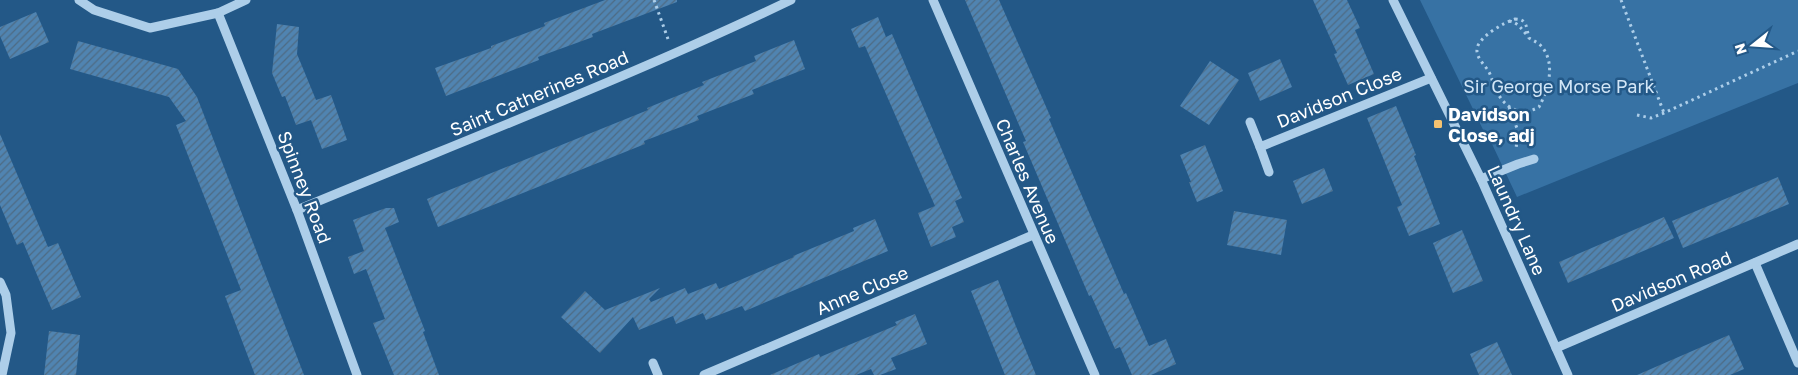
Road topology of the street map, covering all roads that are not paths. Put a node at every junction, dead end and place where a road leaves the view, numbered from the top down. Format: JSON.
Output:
{"nodes":[{"id":1,"x":79,"y":0,"type":"edge"},
{"id":2,"x":246,"y":0,"type":"edge"},
{"id":3,"x":791,"y":0,"type":"edge"},
{"id":4,"x":933,"y":0,"type":"edge"},
{"id":5,"x":1393,"y":0,"type":"edge"},
{"id":6,"x":218,"y":13,"type":"junction"},
{"id":7,"x":1431,"y":78,"type":"junction"},
{"id":8,"x":1250,"y":122,"type":"dead end"},
{"id":9,"x":1260,"y":147,"type":"junction"},
{"id":10,"x":1534,"y":159,"type":"dead end"},
{"id":11,"x":1269,"y":172,"type":"dead end"},
{"id":12,"x":1481,"y":179,"type":"junction"},
{"id":13,"x":298,"y":210,"type":"junction"},
{"id":14,"x":1033,"y":235,"type":"junction"},
{"id":15,"x":1798,"y":244,"type":"edge"},
{"id":16,"x":1755,"y":263,"type":"junction"},
{"id":17,"x":0,"y":282,"type":"edge"},
{"id":18,"x":1556,"y":348,"type":"junction"},
{"id":19,"x":653,"y":362,"type":"dead end"},
{"id":20,"x":1798,"y":363,"type":"edge"},
{"id":21,"x":2,"y":375,"type":"edge"},
{"id":22,"x":357,"y":375,"type":"edge"},
{"id":23,"x":658,"y":375,"type":"edge"},
{"id":24,"x":704,"y":375,"type":"edge"},
{"id":25,"x":1095,"y":375,"type":"edge"},
{"id":26,"x":1568,"y":375,"type":"edge"}],
"edges":[{"from":1,"to":6,"type":"street"},
{"from":2,"to":6,"type":"street"},
{"from":3,"to":13,"type":"street","name":"Saint Catherines Road"},
{"from":4,"to":14,"type":"street","name":"Charles Avenue"},
{"from":5,"to":7,"type":"street","name":"Laundry Lane"},
{"from":6,"to":13,"type":"street","name":"Spinney Road"},
{"from":7,"to":9,"type":"street","name":"Davidson Close"},
{"from":7,"to":12,"type":"street","name":"Laundry Lane"},
{"from":8,"to":9,"type":"street","name":"Davidson Close"},
{"from":9,"to":11,"type":"street","name":"Davidson Close"},
{"from":10,"to":12,"type":"street"},
{"from":12,"to":18,"type":"street","name":"Laundry Lane"},
{"from":13,"to":22,"type":"street","name":"Spinney Road"},
{"from":14,"to":24,"type":"street","name":"Anne Close"},
{"from":14,"to":25,"type":"street","name":"Charles Avenue"},
{"from":15,"to":16,"type":"street","name":"Davidson Road"},
{"from":16,"to":18,"type":"street","name":"Davidson Road"},
{"from":16,"to":20,"type":"street"},
{"from":17,"to":21,"type":"street"},
{"from":18,"to":26,"type":"street","name":"Laundry Lane"},
{"from":19,"to":23,"type":"street"}]}
